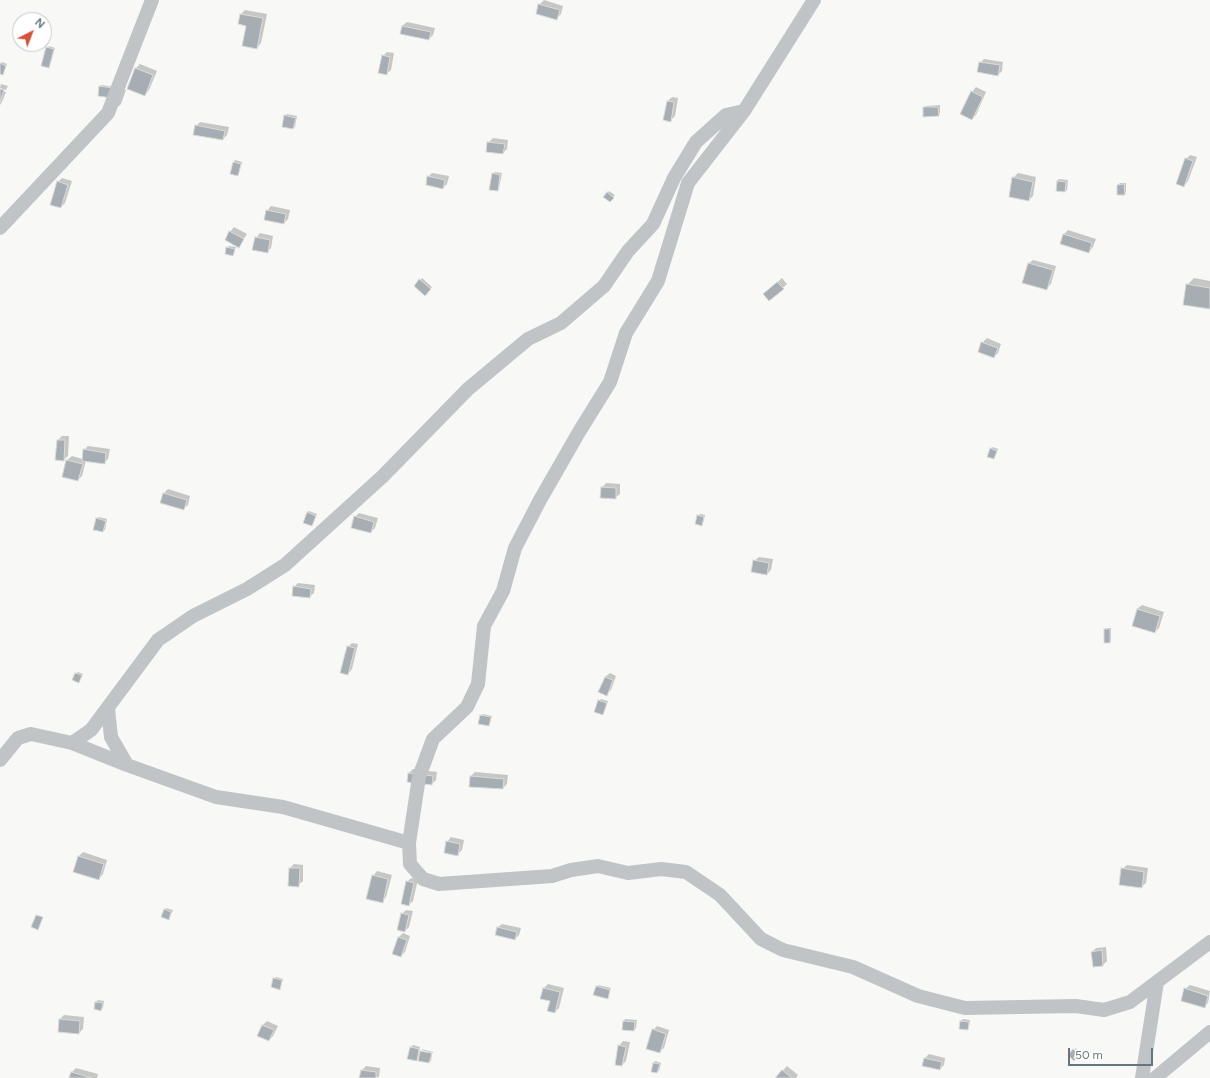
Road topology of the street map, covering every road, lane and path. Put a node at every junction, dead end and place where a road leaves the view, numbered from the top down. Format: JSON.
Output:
{"nodes":[{"id":1,"x":152,"y":0,"type":"edge"},
{"id":2,"x":814,"y":0,"type":"edge"},
{"id":3,"x":744,"y":111,"type":"junction"},
{"id":4,"x":0,"y":228,"type":"edge"},
{"id":5,"x":108,"y":709,"type":"junction"},
{"id":6,"x":72,"y":743,"type":"junction"},
{"id":7,"x":0,"y":760,"type":"edge"},
{"id":8,"x":128,"y":765,"type":"junction"},
{"id":9,"x":409,"y":843,"type":"junction"},
{"id":10,"x":1210,"y":942,"type":"edge"},
{"id":11,"x":1157,"y":982,"type":"junction"},
{"id":12,"x":1210,"y":1032,"type":"edge"},
{"id":13,"x":1142,"y":1078,"type":"edge"},
{"id":14,"x":1155,"y":1078,"type":"edge"}],
"edges":[{"from":1,"to":4,"type":"street"},
{"from":2,"to":3,"type":"street"},
{"from":3,"to":5,"type":"street"},
{"from":3,"to":9,"type":"street"},
{"from":5,"to":6,"type":"street"},
{"from":5,"to":8,"type":"street"},
{"from":6,"to":7,"type":"street"},
{"from":6,"to":8,"type":"street"},
{"from":8,"to":9,"type":"street"},
{"from":9,"to":11,"type":"street"},
{"from":10,"to":11,"type":"street"},
{"from":11,"to":13,"type":"street"},
{"from":12,"to":14,"type":"street"}]}
